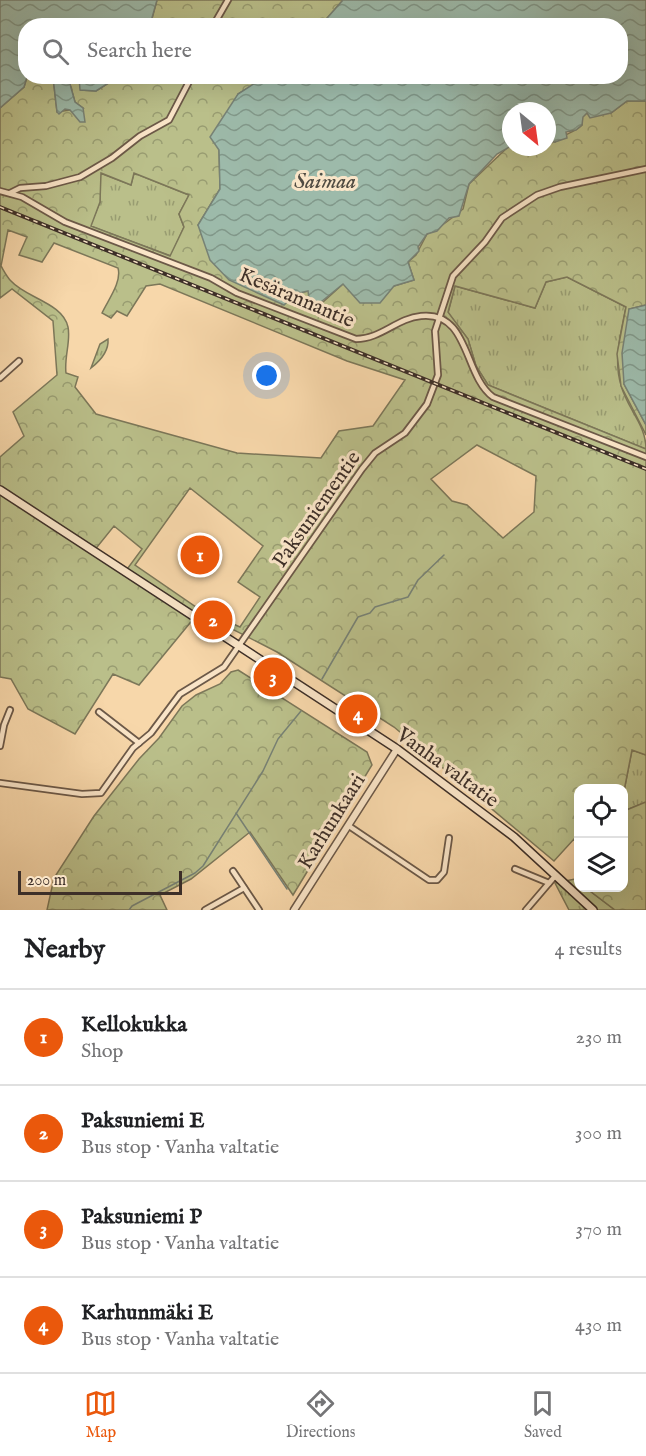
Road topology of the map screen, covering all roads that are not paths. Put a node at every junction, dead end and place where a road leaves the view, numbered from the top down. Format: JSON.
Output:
{"nodes":[{"id":1,"x":234,"y":0,"type":"edge"},
{"id":2,"x":228,"y":2,"type":"edge"},
{"id":3,"x":218,"y":18,"type":"edge"},
{"id":4,"x":188,"y":84,"type":"edge"},
{"id":5,"x":646,"y":169,"type":"edge"},
{"id":6,"x":0,"y":191,"type":"edge"},
{"id":7,"x":10,"y":194,"type":"junction"},
{"id":8,"x":439,"y":318,"type":"junction"},
{"id":9,"x":19,"y":361,"type":"dead end"},
{"id":10,"x":0,"y":378,"type":"edge"},
{"id":11,"x":646,"y":457,"type":"edge"},
{"id":12,"x":0,"y":490,"type":"edge"},
{"id":13,"x":238,"y":646,"type":"junction"},
{"id":14,"x":10,"y":710,"type":"dead end"},
{"id":15,"x":99,"y":712,"type":"dead end"},
{"id":16,"x":139,"y":743,"type":"junction"},
{"id":17,"x":0,"y":746,"type":"edge"},
{"id":18,"x":397,"y":749,"type":"junction"},
{"id":19,"x":0,"y":783,"type":"edge"},
{"id":20,"x":349,"y":826,"type":"junction"},
{"id":21,"x":449,"y":838,"type":"dead end"},
{"id":22,"x":515,"y":869,"type":"dead end"},
{"id":23,"x":233,"y":871,"type":"dead end"},
{"id":24,"x":556,"y":875,"type":"junction"},
{"id":25,"x":549,"y":883,"type":"junction"},
{"id":26,"x":244,"y":888,"type":"junction"},
{"id":27,"x":205,"y":910,"type":"edge"},
{"id":28,"x":259,"y":910,"type":"edge"},
{"id":29,"x":294,"y":910,"type":"edge"},
{"id":30,"x":526,"y":910,"type":"edge"},
{"id":31,"x":593,"y":910,"type":"edge"}],
"edges":[{"from":1,"to":2,"type":"street"},
{"from":2,"to":3,"type":"street"},
{"from":4,"to":7,"type":"street"},
{"from":5,"to":8,"type":"street","name":"Paksuniementie"},
{"from":6,"to":7,"type":"street","name":"Kesärannantie"},
{"from":7,"to":8,"type":"street","name":"Kesärannantie"},
{"from":8,"to":11,"type":"street"},
{"from":8,"to":13,"type":"street","name":"Paksuniementie"},
{"from":9,"to":10,"type":"street"},
{"from":12,"to":13,"type":"main road","name":"Vanha valtatie"},
{"from":13,"to":16,"type":"street","name":"Paksuniementie"},
{"from":13,"to":18,"type":"main road","name":"Vanha valtatie"},
{"from":14,"to":17,"type":"street"},
{"from":15,"to":16,"type":"street"},
{"from":16,"to":19,"type":"street","name":"Paksuniementie"},
{"from":18,"to":20,"type":"street","name":"Karhunkaari"},
{"from":18,"to":24,"type":"main road","name":"Vanha valtatie"},
{"from":20,"to":21,"type":"street"},
{"from":20,"to":29,"type":"street","name":"Karhunkaari"},
{"from":22,"to":25,"type":"street"},
{"from":23,"to":26,"type":"street"},
{"from":24,"to":25,"type":"street"},
{"from":24,"to":31,"type":"main road","name":"Vanha valtatie"},
{"from":25,"to":30,"type":"street"},
{"from":26,"to":27,"type":"street"},
{"from":26,"to":28,"type":"street"}]}
